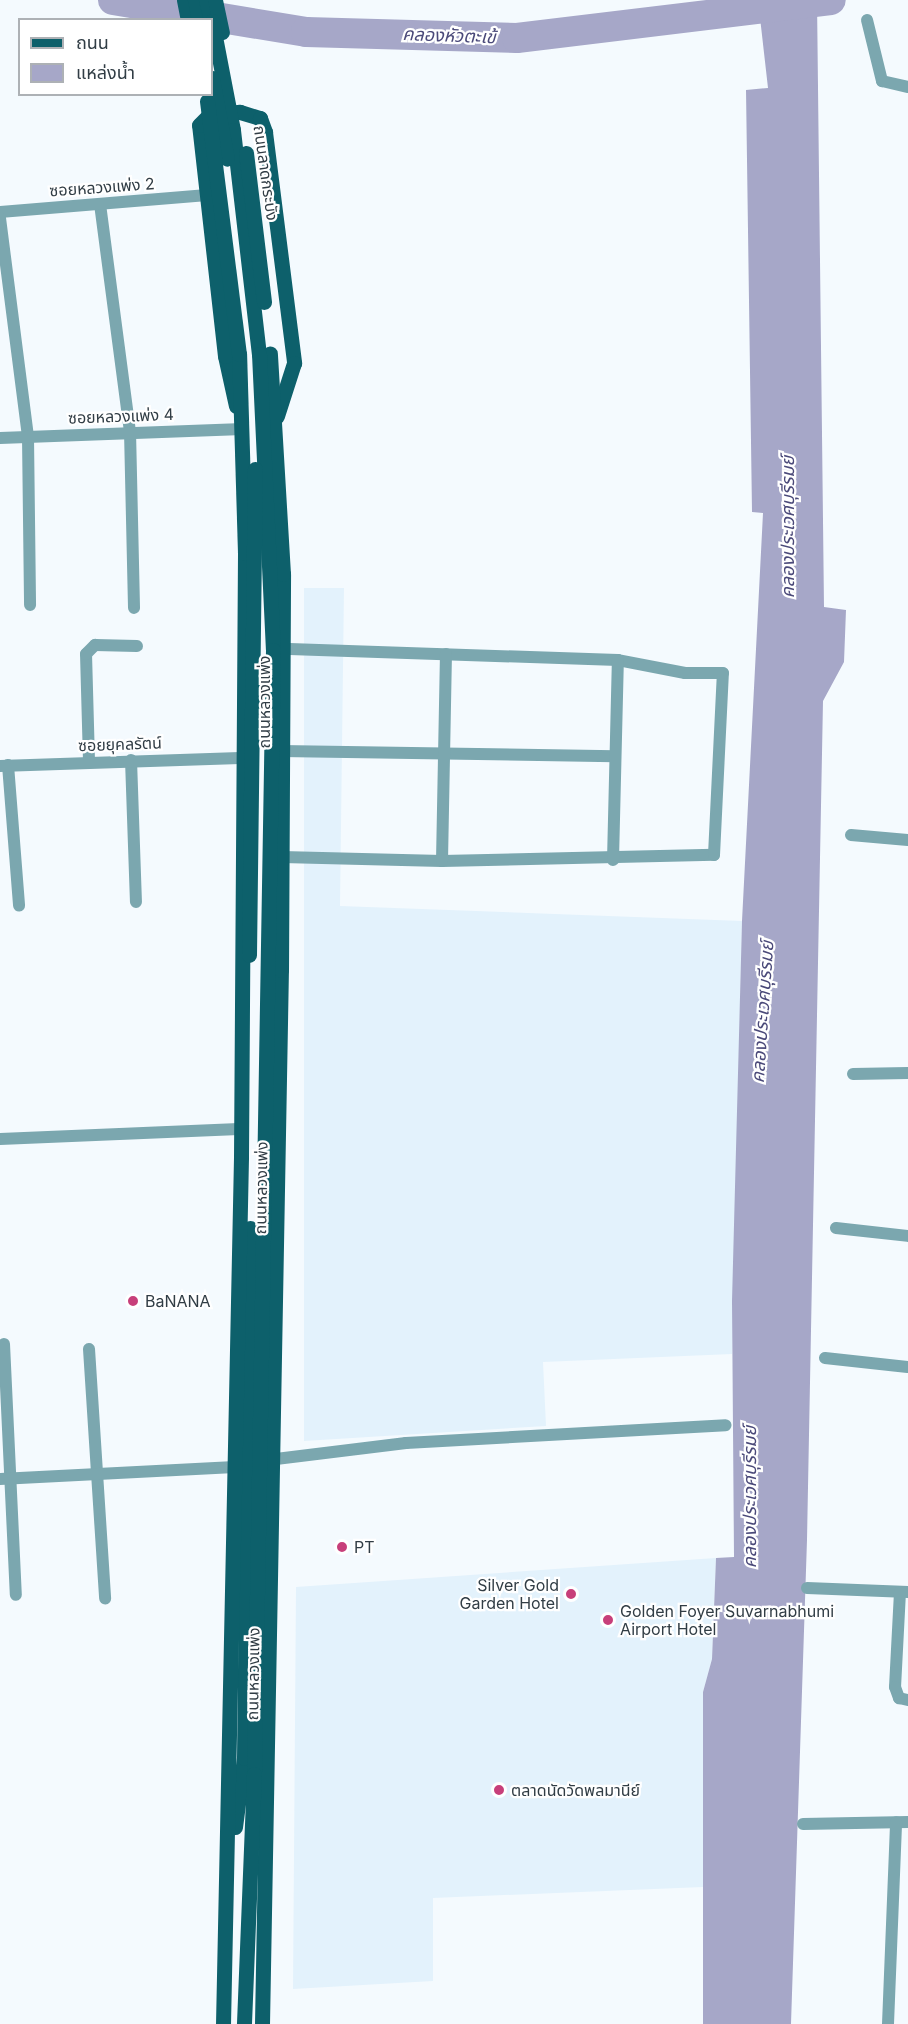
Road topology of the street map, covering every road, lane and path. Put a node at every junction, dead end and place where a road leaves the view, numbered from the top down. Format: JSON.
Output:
{"nodes":[{"id":1,"x":184,"y":0,"type":"edge"},
{"id":2,"x":195,"y":0,"type":"edge"},
{"id":3,"x":206,"y":0,"type":"edge"},
{"id":4,"x":215,"y":0,"type":"edge"},
{"id":5,"x":188,"y":18,"type":"edge"},
{"id":6,"x":199,"y":18,"type":"edge"},
{"id":7,"x":210,"y":18,"type":"edge"},
{"id":8,"x":867,"y":20,"type":"dead end"},
{"id":9,"x":213,"y":30,"type":"edge"},
{"id":10,"x":213,"y":84,"type":"edge"},
{"id":11,"x":908,"y":87,"type":"edge"},
{"id":12,"x":206,"y":96,"type":"edge"},
{"id":13,"x":207,"y":195,"type":"junction"},
{"id":14,"x":100,"y":204,"type":"junction"},
{"id":15,"x":0,"y":212,"type":"edge"},
{"id":16,"x":0,"y":218,"type":"edge"},
{"id":17,"x":270,"y":353,"type":"joint"},
{"id":18,"x":276,"y":419,"type":"junction"},
{"id":19,"x":243,"y":427,"type":"junction"},
{"id":20,"x":130,"y":431,"type":"junction"},
{"id":21,"x":28,"y":437,"type":"junction"},
{"id":22,"x":0,"y":438,"type":"edge"},
{"id":23,"x":30,"y":605,"type":"dead end"},
{"id":24,"x":134,"y":608,"type":"dead end"},
{"id":25,"x":137,"y":646,"type":"dead end"},
{"id":26,"x":282,"y":649,"type":"junction"},
{"id":27,"x":446,"y":654,"type":"junction"},
{"id":28,"x":618,"y":660,"type":"junction"},
{"id":29,"x":281,"y":752,"type":"junction"},
{"id":30,"x":445,"y":756,"type":"junction"},
{"id":31,"x":615,"y":756,"type":"junction"},
{"id":32,"x":240,"y":758,"type":"junction"},
{"id":33,"x":130,"y":760,"type":"junction"},
{"id":34,"x":89,"y":761,"type":"junction"},
{"id":35,"x":4,"y":765,"type":"edge"},
{"id":36,"x":851,"y":835,"type":"dead end"},
{"id":37,"x":908,"y":840,"type":"edge"},
{"id":38,"x":282,"y":857,"type":"junction"},
{"id":39,"x":613,"y":860,"type":"junction"},
{"id":40,"x":442,"y":861,"type":"junction"},
{"id":41,"x":136,"y":902,"type":"dead end"},
{"id":42,"x":19,"y":906,"type":"dead end"},
{"id":43,"x":908,"y":1073,"type":"edge"},
{"id":44,"x":853,"y":1074,"type":"dead end"},
{"id":45,"x":239,"y":1129,"type":"junction"},
{"id":46,"x":0,"y":1139,"type":"edge"},
{"id":47,"x":836,"y":1228,"type":"dead end"},
{"id":48,"x":908,"y":1236,"type":"edge"},
{"id":49,"x":4,"y":1344,"type":"dead end"},
{"id":50,"x":89,"y":1349,"type":"dead end"},
{"id":51,"x":825,"y":1358,"type":"dead end"},
{"id":52,"x":908,"y":1367,"type":"edge"},
{"id":53,"x":725,"y":1425,"type":"dead end"},
{"id":54,"x":276,"y":1459,"type":"junction"},
{"id":55,"x":235,"y":1467,"type":"junction"},
{"id":56,"x":97,"y":1473,"type":"junction"},
{"id":57,"x":5,"y":1479,"type":"edge"},
{"id":58,"x":807,"y":1588,"type":"dead end"},
{"id":59,"x":904,"y":1592,"type":"edge"},
{"id":60,"x":16,"y":1596,"type":"dead end"},
{"id":61,"x":105,"y":1598,"type":"dead end"},
{"id":62,"x":908,"y":1700,"type":"edge"},
{"id":63,"x":902,"y":1822,"type":"edge"},
{"id":64,"x":803,"y":1824,"type":"dead end"},
{"id":65,"x":227,"y":1875,"type":"junction"},
{"id":66,"x":223,"y":2024,"type":"edge"},
{"id":67,"x":244,"y":2024,"type":"edge"},
{"id":68,"x":262,"y":2024,"type":"edge"},
{"id":69,"x":888,"y":2024,"type":"edge"}],
"edges":[{"from":1,"to":5,"type":"main road"},
{"from":2,"to":6,"type":"main road"},
{"from":3,"to":7,"type":"main road"},
{"from":4,"to":17,"type":"main road","name":"ถนนลาดกระบัง","bridge":true},
{"from":8,"to":11,"type":"street"},
{"from":9,"to":67,"type":"main road","bridge":true},
{"from":10,"to":65,"type":"main road","bridge":true},
{"from":12,"to":19,"type":"main road","name":"ถนนหลวงแพ่ง","bridge":true},
{"from":13,"to":14,"type":"street","name":"ซอยหลวงแพ่ง 2"},
{"from":13,"to":18,"type":"main road"},
{"from":13,"to":19,"type":"main road"},
{"from":14,"to":15,"type":"street","name":"ซอยหลวงแพ่ง 2"},
{"from":14,"to":20,"type":"street"},
{"from":16,"to":21,"type":"street"},
{"from":17,"to":18,"type":"main road","name":"ถนนหลวงแพ่ง"},
{"from":18,"to":26,"type":"main road","name":"ถนนหลวงแพ่ง"},
{"from":19,"to":20,"type":"street","name":"ซอยหลวงแพ่ง 4"},
{"from":19,"to":32,"type":"main road","name":"ถนนหลวงแพ่ง"},
{"from":20,"to":21,"type":"street","name":"ซอยหลวงแพ่ง 4"},
{"from":20,"to":24,"type":"street"},
{"from":21,"to":22,"type":"street","name":"ซอยหลวงแพ่ง 4"},
{"from":21,"to":23,"type":"street"},
{"from":25,"to":34,"type":"street"},
{"from":26,"to":27,"type":"street"},
{"from":26,"to":29,"type":"main road","name":"ถนนหลวงแพ่ง"},
{"from":27,"to":28,"type":"street"},
{"from":27,"to":30,"type":"street"},
{"from":28,"to":31,"type":"street"},
{"from":28,"to":39,"type":"street"},
{"from":29,"to":30,"type":"street"},
{"from":29,"to":38,"type":"main road","name":"ถนนหลวงแพ่ง"},
{"from":30,"to":31,"type":"street"},
{"from":30,"to":40,"type":"street"},
{"from":31,"to":39,"type":"street"},
{"from":32,"to":33,"type":"street","name":"ซอยยุคลรัตน์"},
{"from":32,"to":45,"type":"main road","name":"ถนนหลวงแพ่ง"},
{"from":33,"to":34,"type":"street","name":"ซอยยุคลรัตน์"},
{"from":33,"to":41,"type":"street"},
{"from":34,"to":35,"type":"street","name":"ซอยยุคลรัตน์"},
{"from":35,"to":42,"type":"street"},
{"from":36,"to":37,"type":"street"},
{"from":38,"to":40,"type":"street"},
{"from":38,"to":54,"type":"main road","name":"ถนนหลวงแพ่ง"},
{"from":39,"to":40,"type":"street"},
{"from":43,"to":44,"type":"street"},
{"from":45,"to":46,"type":"street"},
{"from":45,"to":55,"type":"main road","name":"ถนนหลวงแพ่ง"},
{"from":47,"to":48,"type":"street"},
{"from":49,"to":57,"type":"street"},
{"from":50,"to":56,"type":"street"},
{"from":51,"to":52,"type":"street"},
{"from":53,"to":54,"type":"street"},
{"from":54,"to":68,"type":"main road","name":"ถนนหลวงแพ่ง"},
{"from":55,"to":56,"type":"street"},
{"from":55,"to":65,"type":"main road","name":"ถนนหลวงแพ่ง"},
{"from":56,"to":57,"type":"street"},
{"from":56,"to":61,"type":"street"},
{"from":57,"to":60,"type":"street"},
{"from":58,"to":59,"type":"street"},
{"from":59,"to":62,"type":"street"},
{"from":63,"to":64,"type":"street"},
{"from":63,"to":69,"type":"street"},
{"from":65,"to":66,"type":"main road","name":"ถนนหลวงแพ่ง"}]}
